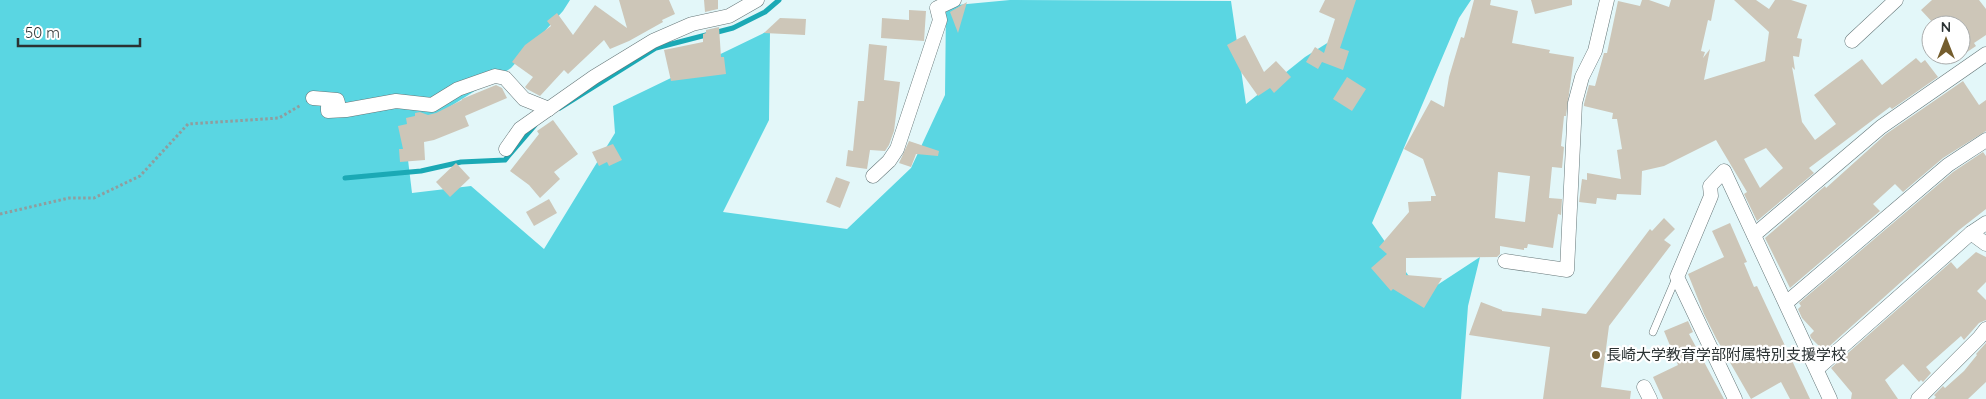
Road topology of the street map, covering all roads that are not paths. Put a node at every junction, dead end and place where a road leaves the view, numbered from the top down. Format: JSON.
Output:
{"nodes":[{"id":1,"x":757,"y":0,"type":"edge"},
{"id":2,"x":954,"y":0,"type":"edge"},
{"id":3,"x":1607,"y":0,"type":"edge"},
{"id":4,"x":1896,"y":0,"type":"edge"},
{"id":5,"x":1852,"y":42,"type":"dead end"},
{"id":6,"x":1986,"y":54,"type":"edge"},
{"id":7,"x":313,"y":98,"type":"road end"},
{"id":8,"x":548,"y":109,"type":"junction"},
{"id":9,"x":1986,"y":140,"type":"edge"},
{"id":10,"x":506,"y":149,"type":"dead end"},
{"id":11,"x":874,"y":176,"type":"dead end"},
{"id":12,"x":1986,"y":223,"type":"edge"},
{"id":13,"x":1971,"y":233,"type":"junction"},
{"id":14,"x":1754,"y":235,"type":"junction"},
{"id":15,"x":1986,"y":244,"type":"edge"},
{"id":16,"x":1504,"y":261,"type":"dead end"},
{"id":17,"x":1676,"y":277,"type":"junction"},
{"id":18,"x":1786,"y":303,"type":"junction"},
{"id":19,"x":1986,"y":329,"type":"edge"},
{"id":20,"x":1654,"y":332,"type":"dead end"},
{"id":21,"x":1817,"y":369,"type":"junction"},
{"id":22,"x":1735,"y":399,"type":"edge"},
{"id":23,"x":1830,"y":399,"type":"edge"},
{"id":24,"x":1918,"y":399,"type":"edge"}],
"edges":[{"from":1,"to":8,"type":"street"},
{"from":2,"to":11,"type":"street"},
{"from":3,"to":16,"type":"street"},
{"from":4,"to":5,"type":"street"},
{"from":6,"to":14,"type":"street"},
{"from":7,"to":8,"type":"street"},
{"from":8,"to":10,"type":"street"},
{"from":9,"to":18,"type":"street"},
{"from":12,"to":13,"type":"street"},
{"from":13,"to":15,"type":"street"},
{"from":13,"to":21,"type":"street"},
{"from":14,"to":17,"type":"street"},
{"from":14,"to":18,"type":"street"},
{"from":17,"to":20,"type":"lane"},
{"from":17,"to":22,"type":"street"},
{"from":18,"to":21,"type":"street"},
{"from":19,"to":24,"type":"street"},
{"from":21,"to":23,"type":"street"}]}
